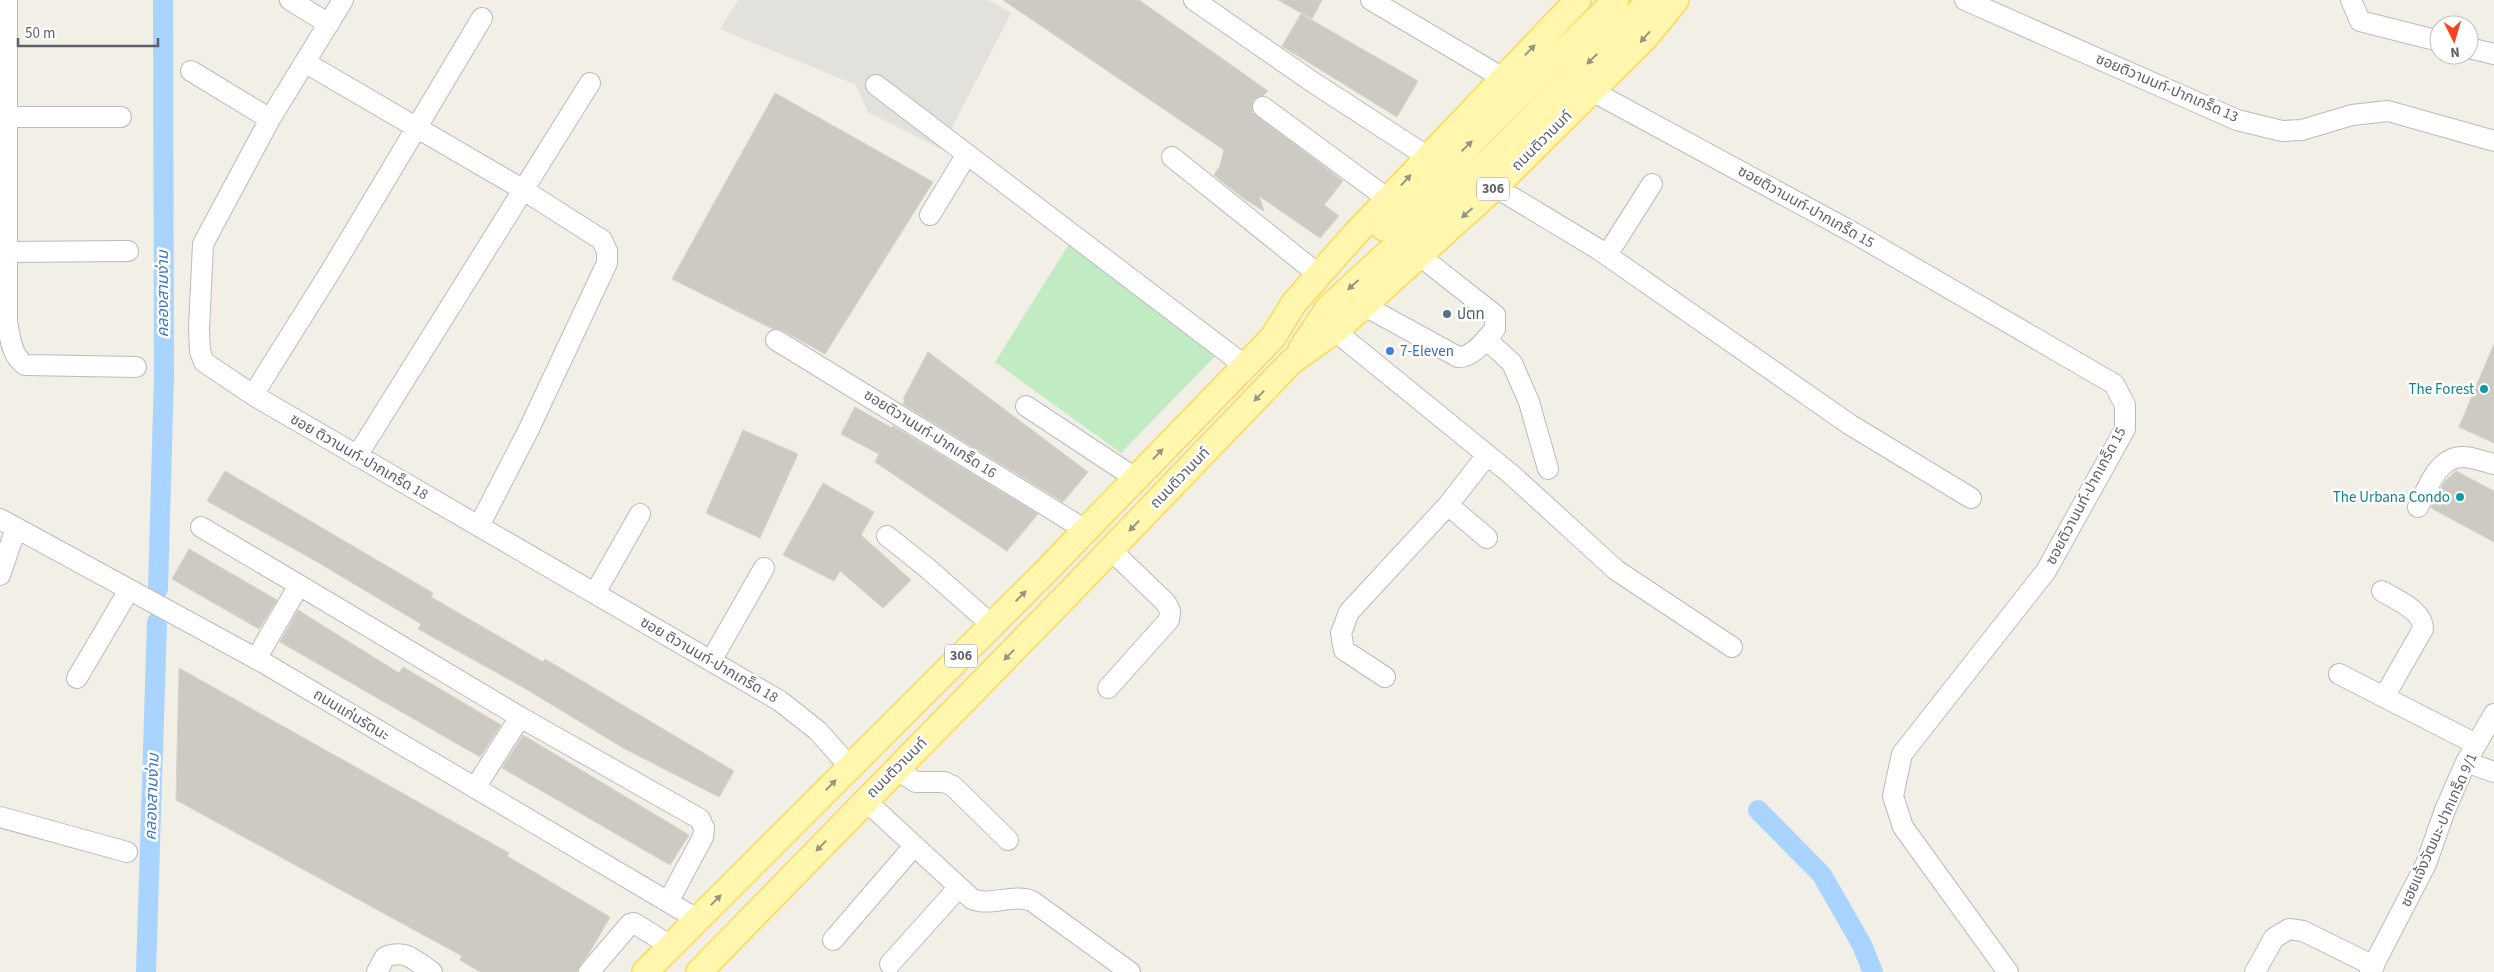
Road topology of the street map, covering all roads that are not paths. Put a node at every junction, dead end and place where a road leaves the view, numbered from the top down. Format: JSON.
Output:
{"nodes":[{"id":1,"x":7,"y":0,"type":"edge"},
{"id":2,"x":290,"y":0,"type":"edge"},
{"id":3,"x":343,"y":0,"type":"edge"},
{"id":4,"x":1194,"y":0,"type":"edge"},
{"id":5,"x":1371,"y":0,"type":"edge"},
{"id":6,"x":1578,"y":0,"type":"edge"},
{"id":7,"x":1616,"y":0,"type":"edge"},
{"id":8,"x":1651,"y":0,"type":"edge"},
{"id":9,"x":1676,"y":0,"type":"edge"},
{"id":10,"x":1965,"y":0,"type":"edge"},
{"id":11,"x":2351,"y":0,"type":"edge"},
{"id":12,"x":482,"y":18,"type":"dead end"},
{"id":13,"x":329,"y":24,"type":"junction"},
{"id":14,"x":2429,"y":38,"type":"edge"},
{"id":15,"x":2479,"y":50,"type":"edge"},
{"id":16,"x":2494,"y":54,"type":"edge"},
{"id":17,"x":306,"y":63,"type":"junction"},
{"id":18,"x":191,"y":71,"type":"dead end"},
{"id":19,"x":1502,"y":78,"type":"junction"},
{"id":20,"x":590,"y":83,"type":"dead end"},
{"id":21,"x":876,"y":85,"type":"dead end"},
{"id":22,"x":1592,"y":91,"type":"junction"},
{"id":23,"x":1263,"y":107,"type":"dead end"},
{"id":24,"x":8,"y":117,"type":"junction"},
{"id":25,"x":121,"y":117,"type":"dead end"},
{"id":26,"x":270,"y":119,"type":"junction"},
{"id":27,"x":417,"y":128,"type":"junction"},
{"id":28,"x":2494,"y":141,"type":"edge"},
{"id":29,"x":966,"y":154,"type":"junction"},
{"id":30,"x":1172,"y":156,"type":"dead end"},
{"id":31,"x":1428,"y":157,"type":"junction"},
{"id":32,"x":1652,"y":184,"type":"dead end"},
{"id":33,"x":1495,"y":187,"type":"junction"},
{"id":34,"x":522,"y":189,"type":"junction"},
{"id":35,"x":1388,"y":199,"type":"junction"},
{"id":36,"x":930,"y":215,"type":"dead end"},
{"id":37,"x":128,"y":251,"type":"dead end"},
{"id":38,"x":7,"y":252,"type":"junction"},
{"id":39,"x":1607,"y":255,"type":"junction"},
{"id":40,"x":1420,"y":256,"type":"junction"},
{"id":41,"x":1319,"y":275,"type":"junction"},
{"id":42,"x":1363,"y":305,"type":"junction"},
{"id":43,"x":1335,"y":330,"type":"junction"},
{"id":44,"x":1273,"y":337,"type":"junction"},
{"id":45,"x":1486,"y":339,"type":"junction"},
{"id":46,"x":776,"y":340,"type":"dead end"},
{"id":47,"x":1292,"y":361,"type":"junction"},
{"id":48,"x":1244,"y":365,"type":"junction"},
{"id":49,"x":136,"y":367,"type":"dead end"},
{"id":50,"x":253,"y":395,"type":"junction"},
{"id":51,"x":1026,"y":406,"type":"dead end"},
{"id":52,"x":1488,"y":455,"type":"junction"},
{"id":53,"x":357,"y":456,"type":"junction"},
{"id":54,"x":2494,"y":464,"type":"edge"},
{"id":55,"x":1548,"y":469,"type":"dead end"},
{"id":56,"x":1135,"y":478,"type":"junction"},
{"id":57,"x":1971,"y":498,"type":"dead end"},
{"id":58,"x":1448,"y":505,"type":"junction"},
{"id":59,"x":2418,"y":507,"type":"dead end"},
{"id":60,"x":640,"y":514,"type":"dead end"},
{"id":61,"x":8,"y":523,"type":"edge"},
{"id":62,"x":479,"y":526,"type":"junction"},
{"id":63,"x":201,"y":528,"type":"dead end"},
{"id":64,"x":1084,"y":529,"type":"junction"},
{"id":65,"x":887,"y":536,"type":"dead end"},
{"id":66,"x":1488,"y":538,"type":"dead end"},
{"id":67,"x":1111,"y":550,"type":"junction"},
{"id":68,"x":764,"y":568,"type":"dead end"},
{"id":69,"x":0,"y":575,"type":"edge"},
{"id":70,"x":299,"y":585,"type":"junction"},
{"id":71,"x":129,"y":590,"type":"junction"},
{"id":72,"x":2382,"y":591,"type":"dead end"},
{"id":73,"x":595,"y":593,"type":"junction"},
{"id":74,"x":992,"y":625,"type":"junction"},
{"id":75,"x":1732,"y":648,"type":"dead end"},
{"id":76,"x":256,"y":659,"type":"junction"},
{"id":77,"x":711,"y":661,"type":"junction"},
{"id":78,"x":2339,"y":674,"type":"dead end"},
{"id":79,"x":1385,"y":677,"type":"dead end"},
{"id":80,"x":77,"y":678,"type":"dead end"},
{"id":81,"x":1108,"y":688,"type":"dead end"},
{"id":82,"x":2384,"y":697,"type":"junction"},
{"id":83,"x":2494,"y":714,"type":"edge"},
{"id":84,"x":520,"y":717,"type":"junction"},
{"id":85,"x":2471,"y":753,"type":"junction"},
{"id":86,"x":849,"y":766,"type":"junction"},
{"id":87,"x":896,"y":769,"type":"junction"},
{"id":88,"x":2494,"y":772,"type":"edge"},
{"id":89,"x":475,"y":788,"type":"junction"},
{"id":90,"x":865,"y":800,"type":"junction"},
{"id":91,"x":0,"y":817,"type":"edge"},
{"id":92,"x":1008,"y":840,"type":"dead end"},
{"id":93,"x":914,"y":846,"type":"junction"},
{"id":94,"x":126,"y":852,"type":"dead end"},
{"id":95,"x":959,"y":887,"type":"junction"},
{"id":96,"x":668,"y":902,"type":"junction"},
{"id":97,"x":697,"y":919,"type":"junction"},
{"id":98,"x":833,"y":940,"type":"dead end"},
{"id":99,"x":671,"y":946,"type":"junction"},
{"id":100,"x":890,"y":964,"type":"dead end"},
{"id":101,"x":2372,"y":969,"type":"edge"},
{"id":102,"x":377,"y":972,"type":"edge"},
{"id":103,"x":432,"y":972,"type":"edge"},
{"id":104,"x":589,"y":972,"type":"edge"},
{"id":105,"x":645,"y":972,"type":"edge"},
{"id":106,"x":699,"y":972,"type":"edge"},
{"id":107,"x":1130,"y":972,"type":"edge"},
{"id":108,"x":2008,"y":972,"type":"edge"},
{"id":109,"x":2255,"y":972,"type":"edge"}],
"edges":[{"from":1,"to":24,"type":"street"},
{"from":2,"to":13,"type":"street"},
{"from":3,"to":13,"type":"street","name":"ซอย ติวานนท์-ปากเกร็ด 18"},
{"from":4,"to":31,"type":"street"},
{"from":5,"to":19,"type":"street"},
{"from":19,"to":6,"type":"main road","number":"306","one_way":true},
{"from":44,"to":7,"type":"main road","number":"306","one_way":true},
{"from":8,"to":47,"type":"main road","number":"306","one_way":true},
{"from":9,"to":22,"type":"main road","name":"ถนนติวานนท์","number":"306","one_way":true},
{"from":10,"to":28,"type":"street","name":"ซอยติวานนท์-ปากเกร็ด 13"},
{"from":11,"to":14,"type":"street"},
{"from":12,"to":27,"type":"street"},
{"from":13,"to":17,"type":"street","name":"ซอย ติวานนท์-ปากเกร็ด 18"},
{"from":15,"to":16,"type":"street"},
{"from":17,"to":26,"type":"street","name":"ซอย ติวานนท์-ปากเกร็ด 18"},
{"from":17,"to":27,"type":"street"},
{"from":18,"to":26,"type":"street"},
{"from":19,"to":31,"type":"main road","number":"306"},
{"from":20,"to":34,"type":"street"},
{"from":21,"to":29,"type":"street"},
{"from":22,"to":33,"type":"main road","name":"ถนนติวานนท์","number":"306"},
{"from":22,"to":108,"type":"street","name":"ซอยติวานนท์-ปากเกร็ด 15"},
{"from":23,"to":35,"type":"street"},
{"from":24,"to":25,"type":"street"},
{"from":24,"to":38,"type":"street"},
{"from":26,"to":50,"type":"street","name":"ซอย ติวานนท์-ปากเกร็ด 18"},
{"from":27,"to":34,"type":"street"},
{"from":27,"to":50,"type":"street"},
{"from":29,"to":36,"type":"street"},
{"from":29,"to":48,"type":"street"},
{"from":30,"to":41,"type":"street"},
{"from":35,"to":31,"type":"main road","number":"306","one_way":true},
{"from":32,"to":39,"type":"street"},
{"from":33,"to":39,"type":"street"},
{"from":33,"to":40,"type":"main road","name":"ถนนติวานนท์","number":"306","one_way":true},
{"from":34,"to":53,"type":"street"},
{"from":34,"to":62,"type":"street"},
{"from":35,"to":41,"type":"main road","number":"306"},
{"from":37,"to":38,"type":"street"},
{"from":38,"to":49,"type":"street"},
{"from":39,"to":57,"type":"street"},
{"from":40,"to":42,"type":"main road","name":"ถนนติวานนท์","number":"306"},
{"from":40,"to":45,"type":"street"},
{"from":41,"to":44,"type":"main road","number":"306"},
{"from":42,"to":43,"type":"main road","name":"ถนนติวานนท์","number":"306"},
{"from":42,"to":45,"type":"street"},
{"from":43,"to":47,"type":"main road","name":"ถนนติวานนท์","number":"306"},
{"from":43,"to":52,"type":"street"},
{"from":44,"to":48,"type":"main road","number":"306"},
{"from":45,"to":55,"type":"street"},
{"from":46,"to":64,"type":"street","name":"ซอยติวานนท์-ปากเกร็ด 16"},
{"from":47,"to":67,"type":"main road","name":"ถนนติวานนท์","number":"306","one_way":true},
{"from":56,"to":48,"type":"main road","number":"306","one_way":true},
{"from":50,"to":53,"type":"street","name":"ซอย ติวานนท์-ปากเกร็ด 18"},
{"from":51,"to":56,"type":"street"},
{"from":52,"to":58,"type":"street"},
{"from":52,"to":75,"type":"street"},
{"from":53,"to":62,"type":"street","name":"ซอย ติวานนท์-ปากเกร็ด 18"},
{"from":54,"to":59,"type":"street"},
{"from":56,"to":64,"type":"main road","number":"306"},
{"from":58,"to":66,"type":"street"},
{"from":58,"to":79,"type":"street"},
{"from":60,"to":73,"type":"street"},
{"from":61,"to":69,"type":"street"},
{"from":61,"to":71,"type":"street","name":"ถนนแก่นรัตนะ"},
{"from":62,"to":73,"type":"street","name":"ซอย ติวานนท์-ปากเกร็ด 18"},
{"from":63,"to":70,"type":"street"},
{"from":74,"to":64,"type":"main road","number":"306","one_way":true},
{"from":65,"to":74,"type":"street"},
{"from":67,"to":81,"type":"street"},
{"from":67,"to":87,"type":"main road","name":"ถนนติวานนท์","number":"306","one_way":true},
{"from":68,"to":77,"type":"street"},
{"from":70,"to":76,"type":"street"},
{"from":70,"to":84,"type":"street"},
{"from":71,"to":76,"type":"street","name":"ถนนแก่นรัตนะ"},
{"from":71,"to":80,"type":"street"},
{"from":72,"to":82,"type":"street"},
{"from":73,"to":77,"type":"street","name":"ซอย ติวานนท์-ปากเกร็ด 18"},
{"from":74,"to":86,"type":"main road","number":"306"},
{"from":76,"to":89,"type":"street","name":"ถนนแก่นรัตนะ"},
{"from":77,"to":86,"type":"street","name":"ซอย ติวานนท์-ปากเกร็ด 18"},
{"from":78,"to":82,"type":"street"},
{"from":82,"to":85,"type":"street"},
{"from":83,"to":85,"type":"street","name":"ซฮยแจ้งวัฒนะ-ปากเกร็ด 9/1"},
{"from":84,"to":89,"type":"street"},
{"from":84,"to":96,"type":"street"},
{"from":85,"to":88,"type":"street"},
{"from":85,"to":101,"type":"street","name":"ซฮยแจ้งวัฒนะ-ปากเกร็ด 9/1"},
{"from":97,"to":86,"type":"main road","number":"306","one_way":true},
{"from":87,"to":90,"type":"main road","name":"ถนนติวานนท์","number":"306"},
{"from":87,"to":92,"type":"street"},
{"from":89,"to":96,"type":"street","name":"ถนนแก่นรัตนะ"},
{"from":90,"to":93,"type":"street"},
{"from":90,"to":106,"type":"main road","name":"ถนนติวานนท์","number":"306","one_way":true},
{"from":91,"to":94,"type":"street"},
{"from":93,"to":95,"type":"street"},
{"from":93,"to":98,"type":"street"},
{"from":95,"to":100,"type":"street"},
{"from":95,"to":107,"type":"street"},
{"from":96,"to":97,"type":"street","name":"ถนนแก่นรัตนะ"},
{"from":97,"to":99,"type":"main road","number":"306"},
{"from":99,"to":104,"type":"street"},
{"from":99,"to":105,"type":"main road","number":"306"},
{"from":101,"to":109,"type":"street"},
{"from":102,"to":103,"type":"street"}]}
